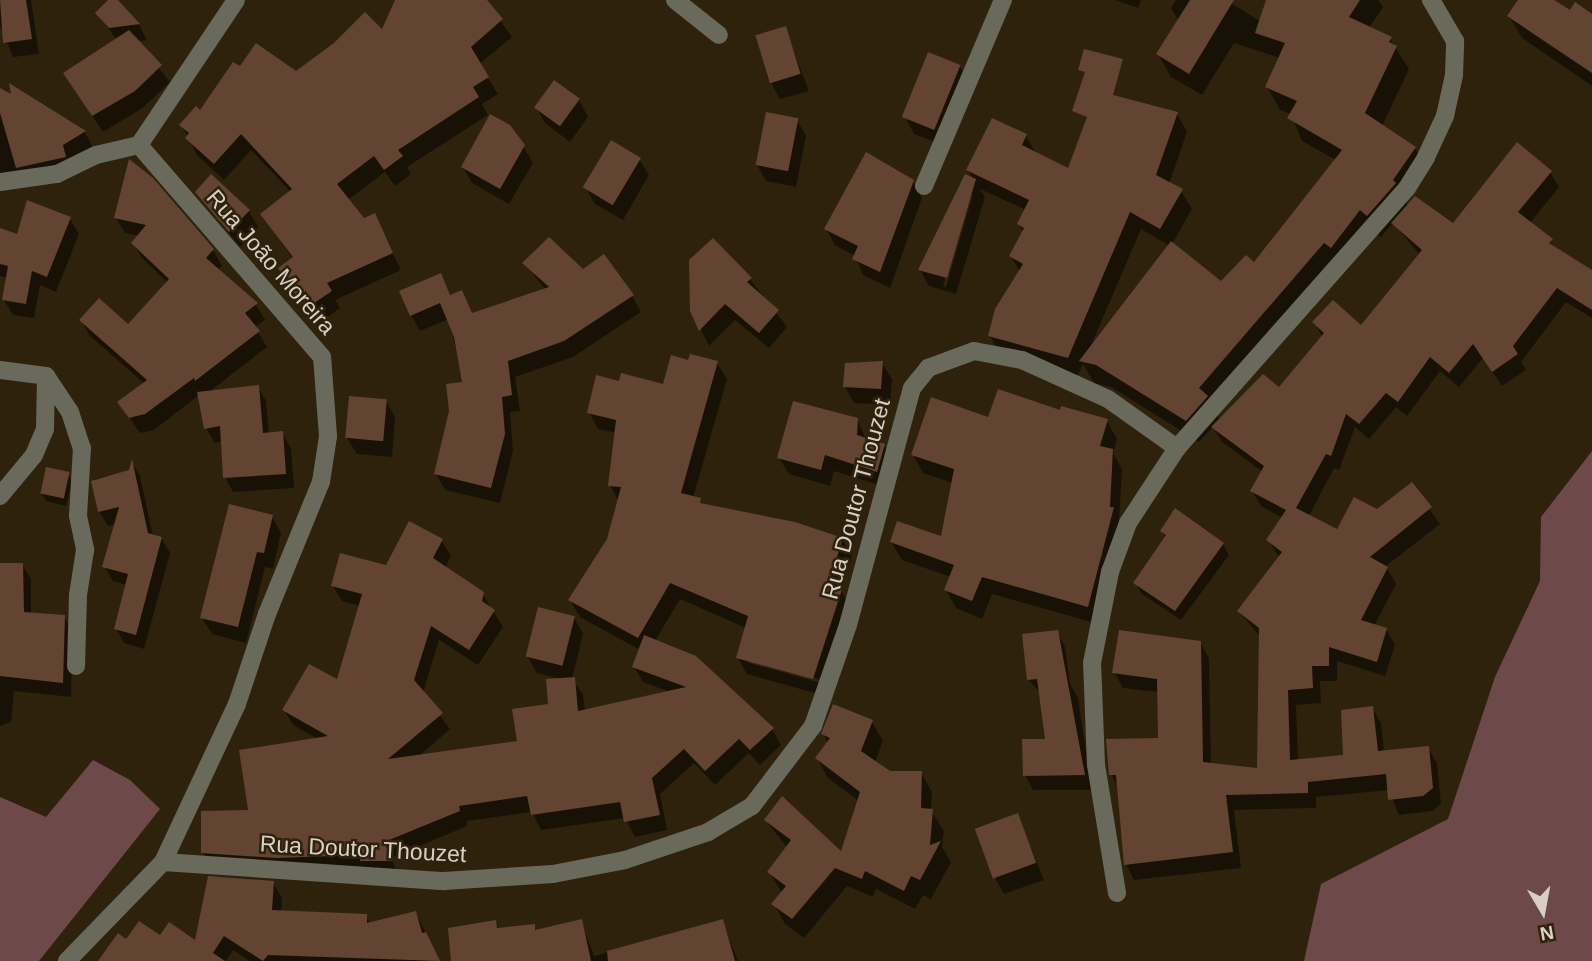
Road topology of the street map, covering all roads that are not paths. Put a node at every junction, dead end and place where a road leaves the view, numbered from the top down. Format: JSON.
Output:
{"nodes":[{"id":1,"x":236,"y":0,"type":"edge"},
{"id":2,"x":675,"y":0,"type":"edge"},
{"id":3,"x":1003,"y":0,"type":"edge"},
{"id":4,"x":1431,"y":0,"type":"edge"},
{"id":5,"x":719,"y":35,"type":"dead end"},
{"id":6,"x":139,"y":145,"type":"junction"},
{"id":7,"x":0,"y":182,"type":"edge"},
{"id":8,"x":925,"y":186,"type":"dead end"},
{"id":9,"x":0,"y":370,"type":"edge"},
{"id":10,"x":46,"y":376,"type":"junction"},
{"id":11,"x":1177,"y":447,"type":"junction"},
{"id":12,"x":0,"y":496,"type":"edge"},
{"id":13,"x":76,"y":666,"type":"dead end"},
{"id":14,"x":163,"y":862,"type":"junction"},
{"id":15,"x":1117,"y":893,"type":"dead end"},
{"id":16,"x":67,"y":961,"type":"edge"}],
"edges":[{"from":1,"to":6,"type":"street"},
{"from":2,"to":5,"type":"street"},
{"from":3,"to":8,"type":"street"},
{"from":4,"to":11,"type":"street"},
{"from":6,"to":7,"type":"street"},
{"from":6,"to":14,"type":"street","name":"Rua João Moreira"},
{"from":9,"to":10,"type":"street"},
{"from":10,"to":12,"type":"street"},
{"from":10,"to":13,"type":"street"},
{"from":11,"to":14,"type":"street","name":"Rua Doutor Thouzet"},
{"from":11,"to":15,"type":"street"},
{"from":14,"to":16,"type":"street","name":"Rua João Moreira"}]}
